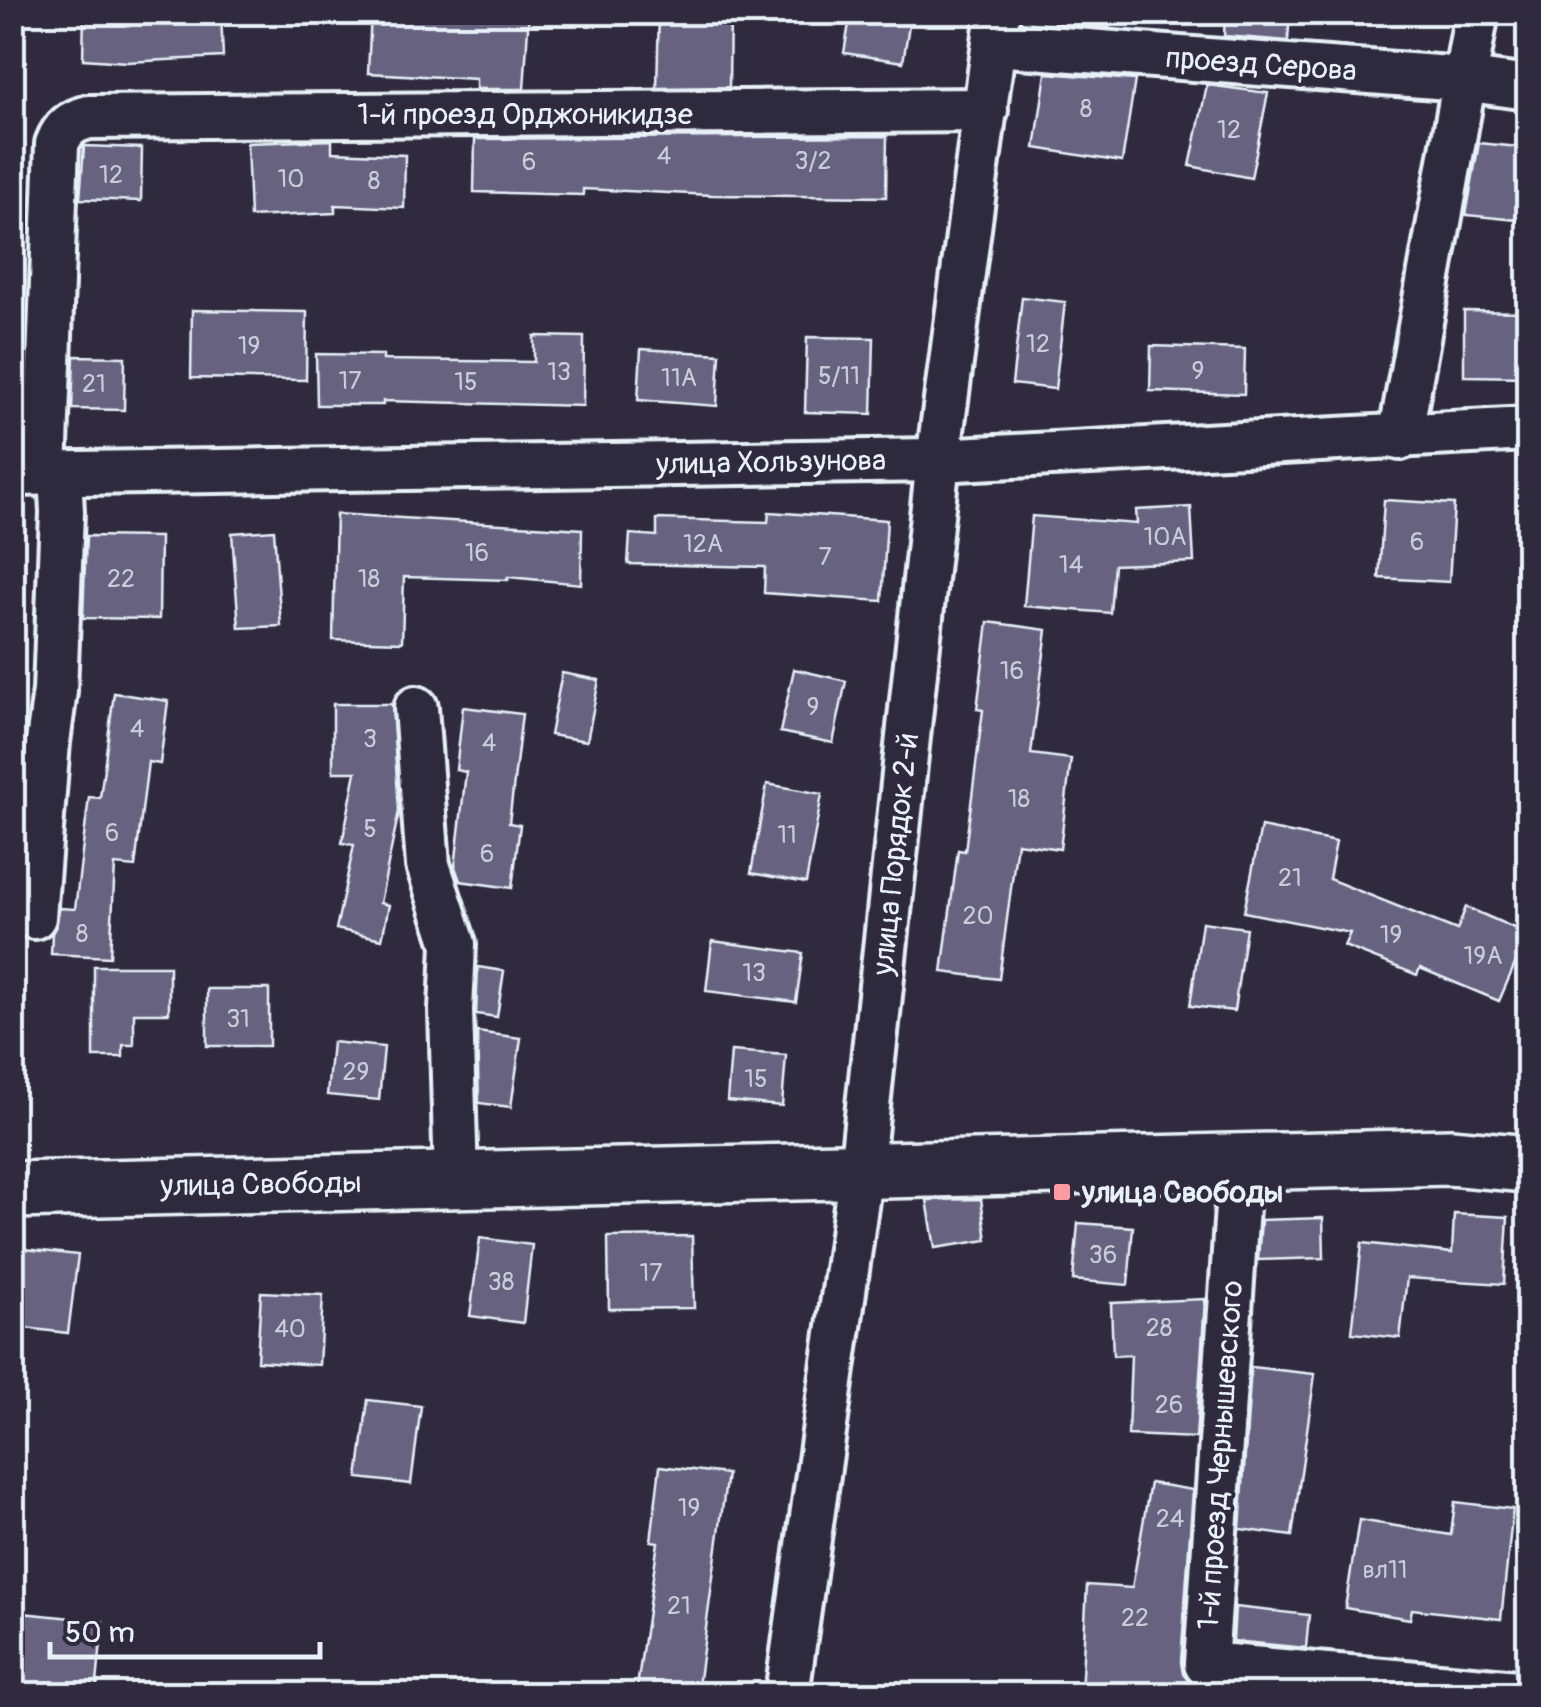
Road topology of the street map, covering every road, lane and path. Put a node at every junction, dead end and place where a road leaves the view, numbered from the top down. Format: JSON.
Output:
{"nodes":[{"id":1,"x":1476,"y":12,"type":"edge"},
{"id":2,"x":996,"y":28,"type":"edge"},
{"id":3,"x":1463,"y":80,"type":"junction"},
{"id":4,"x":1528,"y":88,"type":"edge"},
{"id":5,"x":986,"y":110,"type":"junction"},
{"id":6,"x":1528,"y":429,"type":"edge"},
{"id":7,"x":1400,"y":438,"type":"junction"},
{"id":8,"x":938,"y":460,"type":"junction"},
{"id":9,"x":39,"y":473,"type":"edge"},
{"id":10,"x":416,"y":708,"type":"dead end"},
{"id":11,"x":34,"y":917,"type":"dead end"},
{"id":12,"x":1240,"y":1162,"type":"junction"},
{"id":13,"x":1528,"y":1164,"type":"edge"},
{"id":14,"x":861,"y":1171,"type":"junction"},
{"id":15,"x":456,"y":1180,"type":"junction"},
{"id":16,"x":12,"y":1190,"type":"edge"},
{"id":17,"x":1528,"y":1693,"type":"edge"},
{"id":18,"x":787,"y":1694,"type":"edge"}],
"edges":[{"from":1,"to":3,"type":"street"},
{"from":2,"to":3,"type":"street","name":"проезд Серова"},
{"from":2,"to":5,"type":"street","name":"улица Порядок 2-й"},
{"from":3,"to":4,"type":"street","name":"проезд Серова"},
{"from":3,"to":7,"type":"street"},
{"from":5,"to":8,"type":"street","name":"улица Порядок 2-й"},
{"from":5,"to":9,"type":"street","name":"1-й проезд Орджоникидзе"},
{"from":6,"to":7,"type":"street","name":"улица Хользунова"},
{"from":7,"to":8,"type":"street","name":"улица Хользунова"},
{"from":8,"to":9,"type":"street","name":"улица Хользунова"},
{"from":8,"to":14,"type":"street","name":"улица Порядок 2-й"},
{"from":9,"to":11,"type":"street"},
{"from":10,"to":15,"type":"street"},
{"from":12,"to":13,"type":"main road","name":"улица Свободы"},
{"from":12,"to":14,"type":"main road","name":"улица Свободы"},
{"from":12,"to":17,"type":"street","name":"1-й проезд Чернышевского"},
{"from":14,"to":15,"type":"main road","name":"улица Свободы"},
{"from":14,"to":18,"type":"street","name":"улица Порядок 2-й"},
{"from":15,"to":16,"type":"main road","name":"улица Свободы"}]}
